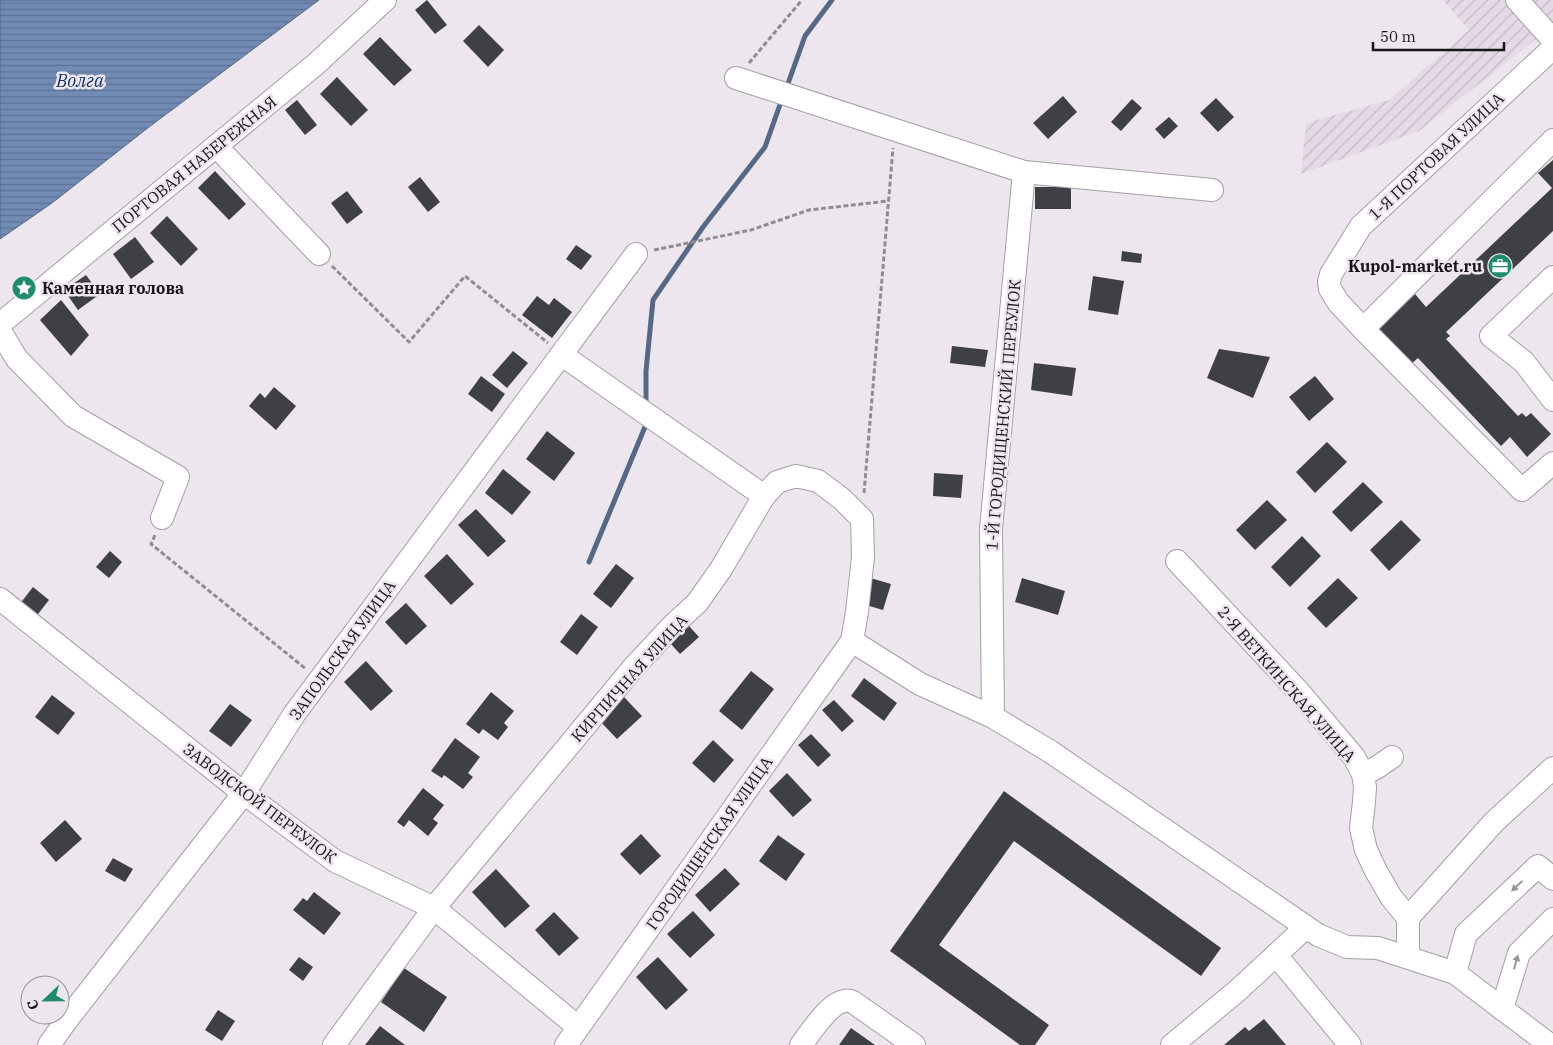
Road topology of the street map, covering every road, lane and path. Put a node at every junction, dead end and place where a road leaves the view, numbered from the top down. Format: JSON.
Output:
{"nodes":[{"id":1,"x":385,"y":0,"type":"edge"},
{"id":2,"x":802,"y":0,"type":"edge"},
{"id":3,"x":1517,"y":0,"type":"edge"},
{"id":4,"x":1553,"y":40,"type":"edge"},
{"id":5,"x":1553,"y":48,"type":"edge"},
{"id":6,"x":736,"y":78,"type":"joint"},
{"id":7,"x":894,"y":130,"type":"junction"},
{"id":8,"x":1553,"y":140,"type":"edge"},
{"id":9,"x":216,"y":146,"type":"junction"},
{"id":10,"x":1024,"y":172,"type":"junction"},
{"id":11,"x":1212,"y":190,"type":"dead end"},
{"id":12,"x":888,"y":201,"type":"junction"},
{"id":13,"x":678,"y":245,"type":"dead end"},
{"id":14,"x":318,"y":254,"type":"joint"},
{"id":15,"x":636,"y":254,"type":"dead end"},
{"id":16,"x":1553,"y":277,"type":"edge"},
{"id":17,"x":0,"y":324,"type":"edge"},
{"id":18,"x":1363,"y":329,"type":"junction"},
{"id":19,"x":0,"y":331,"type":"edge"},
{"id":20,"x":562,"y":355,"type":"junction"},
{"id":21,"x":1553,"y":400,"type":"edge"},
{"id":22,"x":1553,"y":463,"type":"edge"},
{"id":23,"x":764,"y":496,"type":"junction"},
{"id":24,"x":162,"y":518,"type":"joint"},
{"id":25,"x":862,"y":519,"type":"junction"},
{"id":26,"x":1177,"y":561,"type":"dead end"},
{"id":27,"x":0,"y":600,"type":"edge"},
{"id":28,"x":852,"y":641,"type":"junction"},
{"id":29,"x":320,"y":680,"type":"junction"},
{"id":30,"x":993,"y":717,"type":"junction"},
{"id":31,"x":1392,"y":757,"type":"dead end"},
{"id":32,"x":1553,"y":768,"type":"edge"},
{"id":33,"x":1364,"y":774,"type":"junction"},
{"id":34,"x":244,"y":793,"type":"junction"},
{"id":35,"x":1553,"y":879,"type":"edge"},
{"id":36,"x":434,"y":908,"type":"junction"},
{"id":37,"x":1408,"y":918,"type":"junction"},
{"id":38,"x":1553,"y":920,"type":"edge"},
{"id":39,"x":1306,"y":927,"type":"junction"},
{"id":40,"x":1276,"y":955,"type":"junction"},
{"id":41,"x":1408,"y":957,"type":"junction"},
{"id":42,"x":1455,"y":973,"type":"junction"},
{"id":43,"x":1502,"y":1009,"type":"junction"},
{"id":44,"x":572,"y":1036,"type":"edge"},
{"id":45,"x":49,"y":1045,"type":"edge"},
{"id":46,"x":334,"y":1045,"type":"edge"},
{"id":47,"x":801,"y":1045,"type":"edge"},
{"id":48,"x":914,"y":1045,"type":"edge"},
{"id":49,"x":1172,"y":1045,"type":"edge"},
{"id":50,"x":1350,"y":1045,"type":"edge"},
{"id":51,"x":1550,"y":1045,"type":"edge"}],
"edges":[{"from":1,"to":9,"type":"street","name":"ПОРТОВАЯ НАБЕРЕЖНАЯ"},
{"from":2,"to":6,"type":"path"},
{"from":3,"to":4,"type":"street"},
{"from":5,"to":18,"type":"street","name":"1-Я ПОРТОВАЯ УЛИЦА"},
{"from":6,"to":7,"type":"street"},
{"from":7,"to":10,"type":"street"},
{"from":7,"to":12,"type":"path"},
{"from":8,"to":18,"type":"street"},
{"from":9,"to":14,"type":"street"},
{"from":9,"to":17,"type":"street","name":"ПОРТОВАЯ НАБЕРЕЖНАЯ"},
{"from":10,"to":11,"type":"street"},
{"from":10,"to":30,"type":"street","name":"1-Й ГОРОДИЩЕНСКИЙ ПЕРЕУЛОК"},
{"from":12,"to":13,"type":"path"},
{"from":12,"to":25,"type":"path"},
{"from":14,"to":20,"type":"path"},
{"from":15,"to":20,"type":"street","name":"ЗАПОЛЬСКАЯ УЛИЦА"},
{"from":16,"to":21,"type":"street"},
{"from":18,"to":22,"type":"street"},
{"from":19,"to":24,"type":"street"},
{"from":20,"to":23,"type":"street"},
{"from":20,"to":29,"type":"street","name":"ЗАПОЛЬСКАЯ УЛИЦА"},
{"from":23,"to":25,"type":"street","name":"КИРПИЧНАЯ УЛИЦА"},
{"from":23,"to":36,"type":"street","name":"КИРПИЧНАЯ УЛИЦА"},
{"from":24,"to":29,"type":"path"},
{"from":25,"to":28,"type":"street"},
{"from":26,"to":33,"type":"street","name":"2-Я ВЕТКИНСКАЯ УЛИЦА"},
{"from":27,"to":34,"type":"street","name":"ЗАВОДСКОЙ ПЕРЕУЛОК"},
{"from":28,"to":30,"type":"street"},
{"from":28,"to":44,"type":"street","name":"ГОРОДИЩЕНСКАЯ УЛИЦА"},
{"from":29,"to":34,"type":"street","name":"ЗАПОЛЬСКАЯ УЛИЦА"},
{"from":30,"to":39,"type":"street"},
{"from":31,"to":33,"type":"street"},
{"from":32,"to":37,"type":"street"},
{"from":33,"to":37,"type":"street","name":"2-Я ВЕТКИНСКАЯ УЛИЦА"},
{"from":34,"to":36,"type":"street","name":"ЗАВОДСКОЙ ПЕРЕУЛОК"},
{"from":34,"to":45,"type":"street","name":"ЗАПОЛЬСКАЯ УЛИЦА"},
{"from":35,"to":42,"type":"street","one_way":true},
{"from":36,"to":44,"type":"street","name":"ЗАВОДСКОЙ ПЕРЕУЛОК"},
{"from":36,"to":46,"type":"street","name":"КИРПИЧНАЯ УЛИЦА"},
{"from":37,"to":41,"type":"street"},
{"from":43,"to":38,"type":"street","one_way":true},
{"from":39,"to":40,"type":"street"},
{"from":39,"to":41,"type":"street"},
{"from":40,"to":49,"type":"street"},
{"from":40,"to":50,"type":"street"},
{"from":41,"to":42,"type":"street"},
{"from":42,"to":43,"type":"street"},
{"from":43,"to":51,"type":"street"},
{"from":47,"to":48,"type":"street"}]}
